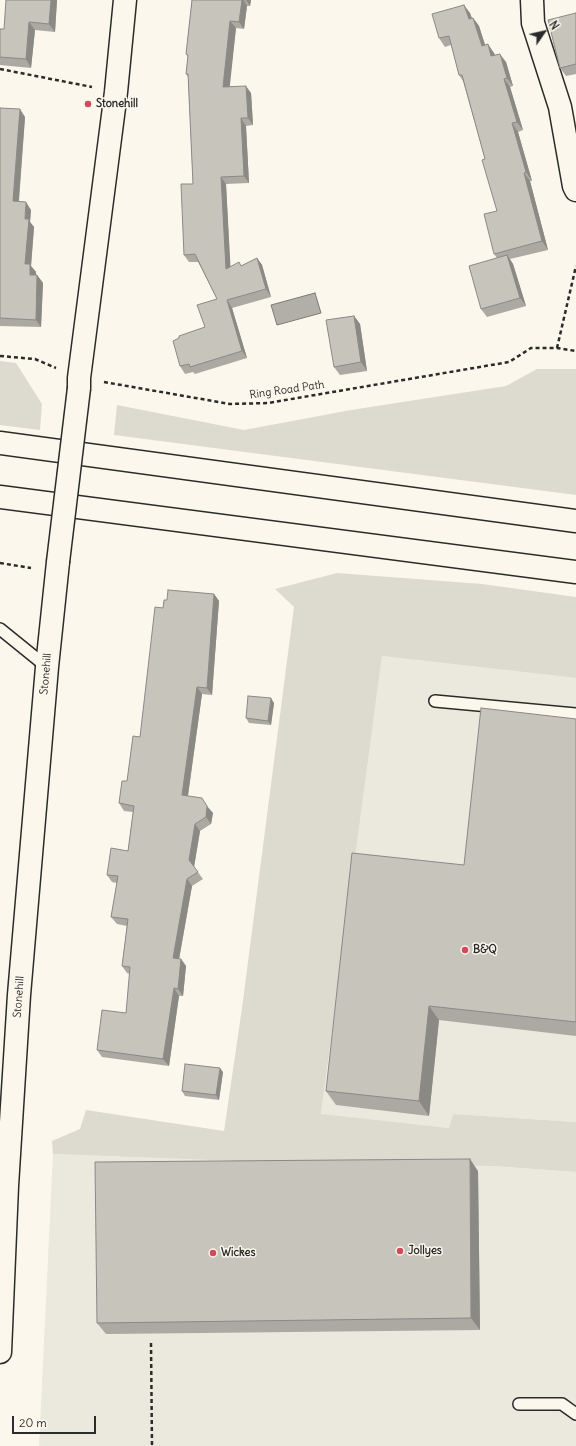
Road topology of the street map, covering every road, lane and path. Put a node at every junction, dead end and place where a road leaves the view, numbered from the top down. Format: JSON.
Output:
{"nodes":[{"id":1,"x":125,"y":0,"type":"edge"},
{"id":2,"x":532,"y":0,"type":"edge"},
{"id":3,"x":0,"y":69,"type":"edge"},
{"id":4,"x":116,"y":92,"type":"junction"},
{"id":5,"x":576,"y":190,"type":"edge"},
{"id":6,"x":576,"y":266,"type":"edge"},
{"id":7,"x":557,"y":348,"type":"junction"},
{"id":8,"x":576,"y":351,"type":"edge"},
{"id":9,"x":0,"y":356,"type":"edge"},
{"id":10,"x":79,"y":383,"type":"junction"},
{"id":11,"x":0,"y":443,"type":"edge"},
{"id":12,"x":0,"y":497,"type":"edge"},
{"id":13,"x":576,"y":520,"type":"edge"},
{"id":14,"x":0,"y":563,"type":"edge"},
{"id":15,"x":58,"y":566,"type":"junction"},
{"id":16,"x":576,"y":572,"type":"edge"},
{"id":17,"x":0,"y":630,"type":"edge"},
{"id":18,"x":47,"y":667,"type":"junction"},
{"id":19,"x":435,"y":701,"type":"dead end"},
{"id":20,"x":576,"y":714,"type":"edge"},
{"id":21,"x":1,"y":1340,"type":"edge"},
{"id":22,"x":151,"y":1343,"type":"dead end"},
{"id":23,"x":519,"y":1404,"type":"dead end"},
{"id":24,"x":576,"y":1414,"type":"edge"},
{"id":25,"x":152,"y":1446,"type":"edge"}],
"edges":[{"from":1,"to":4,"type":"main road","name":"Stonehill"},
{"from":2,"to":5,"type":"main road"},
{"from":3,"to":4,"type":"path"},
{"from":4,"to":10,"type":"main road","name":"Stonehill"},
{"from":6,"to":7,"type":"path"},
{"from":7,"to":8,"type":"path","name":"Ring Road Path"},
{"from":7,"to":10,"type":"path","name":"Ring Road Path"},
{"from":9,"to":10,"type":"path","name":"Ring Road Path"},
{"from":10,"to":15,"type":"main road","name":"Stonehill","bridge":true},
{"from":11,"to":13,"type":"main road"},
{"from":12,"to":16,"type":"main road"},
{"from":14,"to":15,"type":"path"},
{"from":15,"to":18,"type":"main road","name":"Stonehill"},
{"from":17,"to":18,"type":"lane"},
{"from":18,"to":21,"type":"main road","name":"Stonehill"},
{"from":19,"to":20,"type":"lane"},
{"from":22,"to":25,"type":"path"},
{"from":23,"to":24,"type":"lane"}]}
